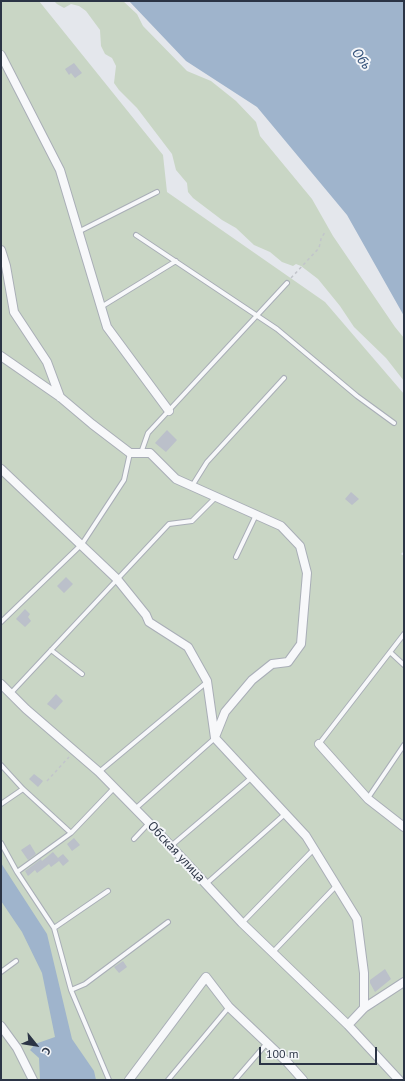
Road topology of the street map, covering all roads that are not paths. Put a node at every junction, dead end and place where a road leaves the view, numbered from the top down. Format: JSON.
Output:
{"nodes":[{"id":1,"x":1,"y":55,"type":"edge"},
{"id":2,"x":157,"y":192,"type":"dead end"},
{"id":3,"x":78,"y":232,"type":"junction"},
{"id":4,"x":136,"y":235,"type":"dead end"},
{"id":5,"x":1,"y":250,"type":"edge"},
{"id":6,"x":176,"y":261,"type":"junction"},
{"id":7,"x":287,"y":283,"type":"road end"},
{"id":8,"x":101,"y":307,"type":"junction"},
{"id":9,"x":257,"y":316,"type":"junction"},
{"id":10,"x":1,"y":356,"type":"edge"},
{"id":11,"x":284,"y":378,"type":"dead end"},
{"id":12,"x":60,"y":397,"type":"junction"},
{"id":13,"x":169,"y":411,"type":"junction"},
{"id":14,"x":394,"y":423,"type":"dead end"},
{"id":15,"x":130,"y":453,"type":"junction"},
{"id":16,"x":141,"y":453,"type":"junction"},
{"id":17,"x":1,"y":469,"type":"edge"},
{"id":18,"x":192,"y":486,"type":"junction"},
{"id":19,"x":216,"y":497,"type":"junction"},
{"id":20,"x":256,"y":515,"type":"junction"},
{"id":21,"x":82,"y":544,"type":"junction"},
{"id":22,"x":236,"y":556,"type":"dead end"},
{"id":23,"x":117,"y":579,"type":"junction"},
{"id":24,"x":1,"y":622,"type":"edge"},
{"id":25,"x":404,"y":634,"type":"edge"},
{"id":26,"x":51,"y":650,"type":"junction"},
{"id":27,"x":390,"y":652,"type":"junction"},
{"id":28,"x":404,"y":665,"type":"edge"},
{"id":29,"x":82,"y":674,"type":"dead end"},
{"id":30,"x":207,"y":681,"type":"junction"},
{"id":31,"x":1,"y":684,"type":"edge"},
{"id":32,"x":10,"y":694,"type":"junction"},
{"id":33,"x":215,"y":738,"type":"junction"},
{"id":34,"x":319,"y":744,"type":"joint"},
{"id":35,"x":404,"y":745,"type":"edge"},
{"id":36,"x":1,"y":765,"type":"edge"},
{"id":37,"x":99,"y":772,"type":"junction"},
{"id":38,"x":251,"y":778,"type":"junction"},
{"id":39,"x":114,"y":788,"type":"junction"},
{"id":40,"x":23,"y":789,"type":"junction"},
{"id":41,"x":368,"y":799,"type":"junction"},
{"id":42,"x":1,"y":804,"type":"edge"},
{"id":43,"x":135,"y":809,"type":"junction"},
{"id":44,"x":285,"y":814,"type":"junction"},
{"id":45,"x":149,"y":823,"type":"junction"},
{"id":46,"x":404,"y":827,"type":"edge"},
{"id":47,"x":71,"y":833,"type":"junction"},
{"id":48,"x":134,"y":839,"type":"dead end"},
{"id":49,"x":1,"y":843,"type":"edge"},
{"id":50,"x":171,"y":846,"type":"junction"},
{"id":51,"x":314,"y":849,"type":"junction"},
{"id":52,"x":18,"y":872,"type":"junction"},
{"id":53,"x":206,"y":884,"type":"junction"},
{"id":54,"x":336,"y":886,"type":"junction"},
{"id":55,"x":108,"y":891,"type":"dead end"},
{"id":56,"x":168,"y":922,"type":"dead end"},
{"id":57,"x":242,"y":923,"type":"junction"},
{"id":58,"x":54,"y":928,"type":"junction"},
{"id":59,"x":273,"y":952,"type":"junction"},
{"id":60,"x":16,"y":961,"type":"dead end"},
{"id":61,"x":1,"y":972,"type":"edge"},
{"id":62,"x":404,"y":982,"type":"edge"},
{"id":63,"x":71,"y":990,"type":"junction"},
{"id":64,"x":229,"y":1007,"type":"junction"},
{"id":65,"x":364,"y":1008,"type":"junction"},
{"id":66,"x":348,"y":1025,"type":"junction"},
{"id":67,"x":1,"y":1026,"type":"edge"},
{"id":68,"x":267,"y":1043,"type":"junction"},
{"id":69,"x":33,"y":1080,"type":"edge"},
{"id":70,"x":109,"y":1080,"type":"edge"},
{"id":71,"x":129,"y":1080,"type":"edge"},
{"id":72,"x":168,"y":1080,"type":"edge"},
{"id":73,"x":235,"y":1080,"type":"edge"},
{"id":74,"x":303,"y":1080,"type":"edge"},
{"id":75,"x":399,"y":1080,"type":"edge"}],
"edges":[{"from":1,"to":3,"type":"street"},
{"from":2,"to":3,"type":"lane"},
{"from":3,"to":8,"type":"street"},
{"from":4,"to":6,"type":"lane"},
{"from":5,"to":12,"type":"street"},
{"from":6,"to":8,"type":"lane"},
{"from":6,"to":9,"type":"lane"},
{"from":7,"to":9,"type":"lane"},
{"from":8,"to":13,"type":"street"},
{"from":9,"to":13,"type":"lane"},
{"from":9,"to":14,"type":"lane"},
{"from":10,"to":12,"type":"street"},
{"from":11,"to":18,"type":"lane"},
{"from":12,"to":15,"type":"street"},
{"from":13,"to":16,"type":"lane"},
{"from":15,"to":16,"type":"street"},
{"from":15,"to":21,"type":"lane"},
{"from":16,"to":18,"type":"street"},
{"from":17,"to":21,"type":"street"},
{"from":18,"to":19,"type":"street"},
{"from":19,"to":20,"type":"street"},
{"from":19,"to":23,"type":"lane"},
{"from":20,"to":22,"type":"lane"},
{"from":20,"to":33,"type":"street"},
{"from":21,"to":23,"type":"street"},
{"from":21,"to":24,"type":"lane"},
{"from":23,"to":26,"type":"lane"},
{"from":23,"to":30,"type":"street"},
{"from":25,"to":27,"type":"lane"},
{"from":26,"to":29,"type":"lane"},
{"from":26,"to":32,"type":"lane"},
{"from":27,"to":28,"type":"lane"},
{"from":27,"to":34,"type":"lane"},
{"from":30,"to":33,"type":"street"},
{"from":30,"to":37,"type":"lane"},
{"from":31,"to":32,"type":"street","name":"Обская улица"},
{"from":32,"to":37,"type":"street","name":"Обская улица"},
{"from":33,"to":38,"type":"street"},
{"from":33,"to":43,"type":"lane"},
{"from":34,"to":41,"type":"street"},
{"from":35,"to":41,"type":"lane"},
{"from":36,"to":40,"type":"lane"},
{"from":37,"to":39,"type":"street","name":"Обская улица"},
{"from":38,"to":44,"type":"street"},
{"from":38,"to":50,"type":"lane"},
{"from":39,"to":43,"type":"street","name":"Обская улица"},
{"from":39,"to":47,"type":"lane"},
{"from":40,"to":42,"type":"lane"},
{"from":40,"to":47,"type":"lane"},
{"from":41,"to":46,"type":"street"},
{"from":43,"to":45,"type":"street","name":"Обская улица"},
{"from":44,"to":51,"type":"street"},
{"from":44,"to":53,"type":"lane"},
{"from":45,"to":48,"type":"lane"},
{"from":45,"to":50,"type":"street","name":"Обская улица"},
{"from":47,"to":52,"type":"lane"},
{"from":49,"to":52,"type":"lane"},
{"from":50,"to":53,"type":"street","name":"Обская улица"},
{"from":51,"to":54,"type":"street"},
{"from":51,"to":57,"type":"lane"},
{"from":52,"to":58,"type":"lane"},
{"from":53,"to":57,"type":"street","name":"Обская улица"},
{"from":54,"to":59,"type":"lane"},
{"from":54,"to":65,"type":"street"},
{"from":55,"to":58,"type":"lane"},
{"from":56,"to":63,"type":"lane"},
{"from":57,"to":59,"type":"street","name":"Обская улица"},
{"from":58,"to":63,"type":"lane"},
{"from":59,"to":66,"type":"street","name":"Обская улица"},
{"from":60,"to":61,"type":"lane"},
{"from":62,"to":65,"type":"street"},
{"from":63,"to":70,"type":"lane"},
{"from":64,"to":68,"type":"street"},
{"from":64,"to":71,"type":"street"},
{"from":64,"to":72,"type":"lane"},
{"from":65,"to":66,"type":"street"},
{"from":66,"to":75,"type":"street","name":"Обская улица"},
{"from":67,"to":69,"type":"street"},
{"from":68,"to":73,"type":"lane"},
{"from":68,"to":74,"type":"street"}]}
